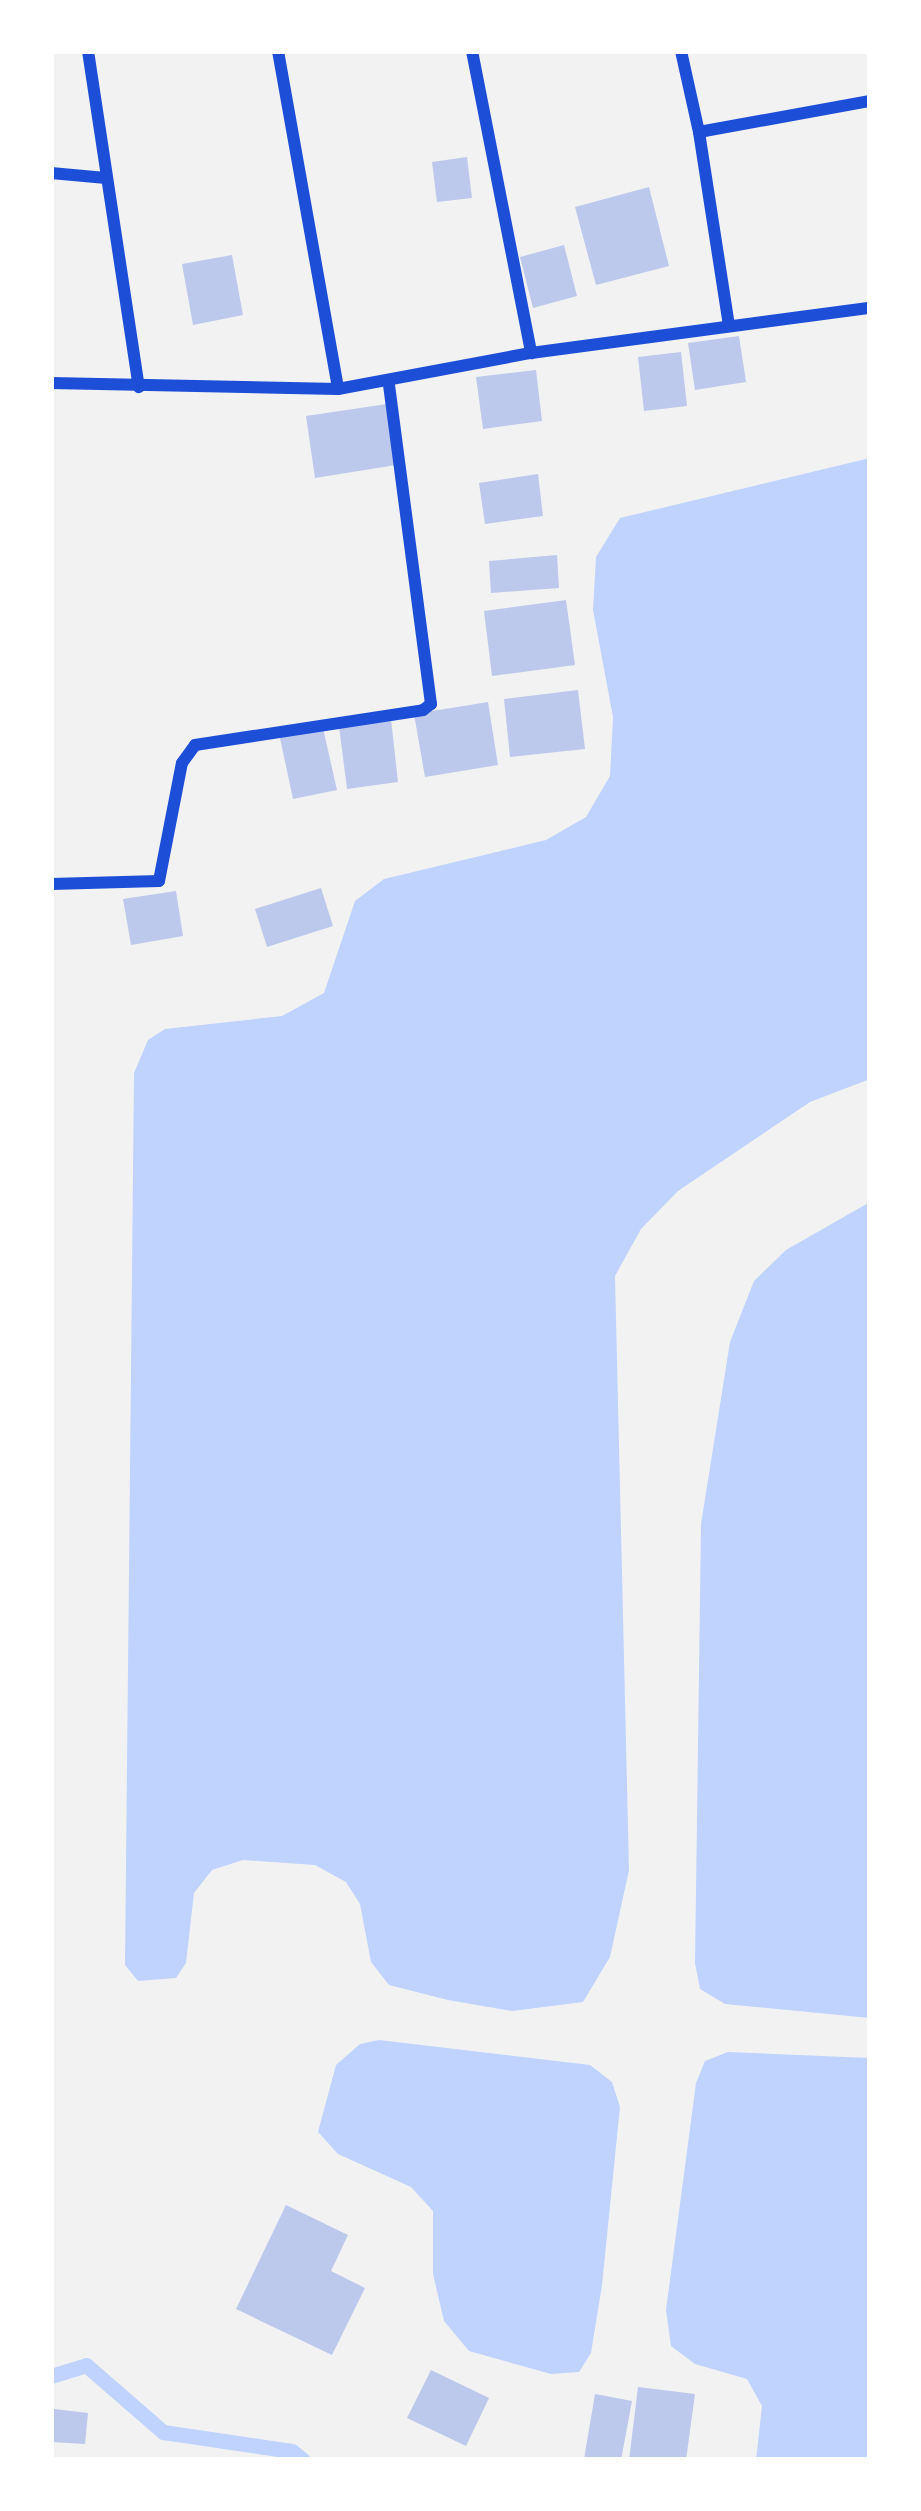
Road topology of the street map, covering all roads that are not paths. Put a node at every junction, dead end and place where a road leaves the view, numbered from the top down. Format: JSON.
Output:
{"nodes":[{"id":1,"x":88,"y":51,"type":"edge"},
{"id":2,"x":278,"y":51,"type":"edge"},
{"id":3,"x":472,"y":51,"type":"edge"},
{"id":4,"x":681,"y":51,"type":"edge"},
{"id":5,"x":870,"y":101,"type":"edge"},
{"id":6,"x":699,"y":132,"type":"junction"},
{"id":7,"x":51,"y":173,"type":"edge"},
{"id":8,"x":106,"y":178,"type":"junction"},
{"id":9,"x":870,"y":308,"type":"edge"},
{"id":10,"x":729,"y":326,"type":"junction"},
{"id":11,"x":531,"y":353,"type":"junction"},
{"id":12,"x":389,"y":382,"type":"junction"},
{"id":13,"x":51,"y":383,"type":"edge"},
{"id":14,"x":139,"y":387,"type":"junction"},
{"id":15,"x":338,"y":388,"type":"junction"},
{"id":16,"x":51,"y":884,"type":"edge"}],
"edges":[{"from":1,"to":8,"type":"street"},
{"from":2,"to":15,"type":"street"},
{"from":3,"to":11,"type":"street"},
{"from":4,"to":6,"type":"street"},
{"from":5,"to":6,"type":"street"},
{"from":6,"to":10,"type":"street"},
{"from":7,"to":8,"type":"street"},
{"from":8,"to":14,"type":"street"},
{"from":9,"to":10,"type":"street"},
{"from":10,"to":11,"type":"street"},
{"from":11,"to":12,"type":"street"},
{"from":12,"to":15,"type":"street"},
{"from":12,"to":16,"type":"street"},
{"from":13,"to":14,"type":"street"},
{"from":14,"to":15,"type":"street"}]}
